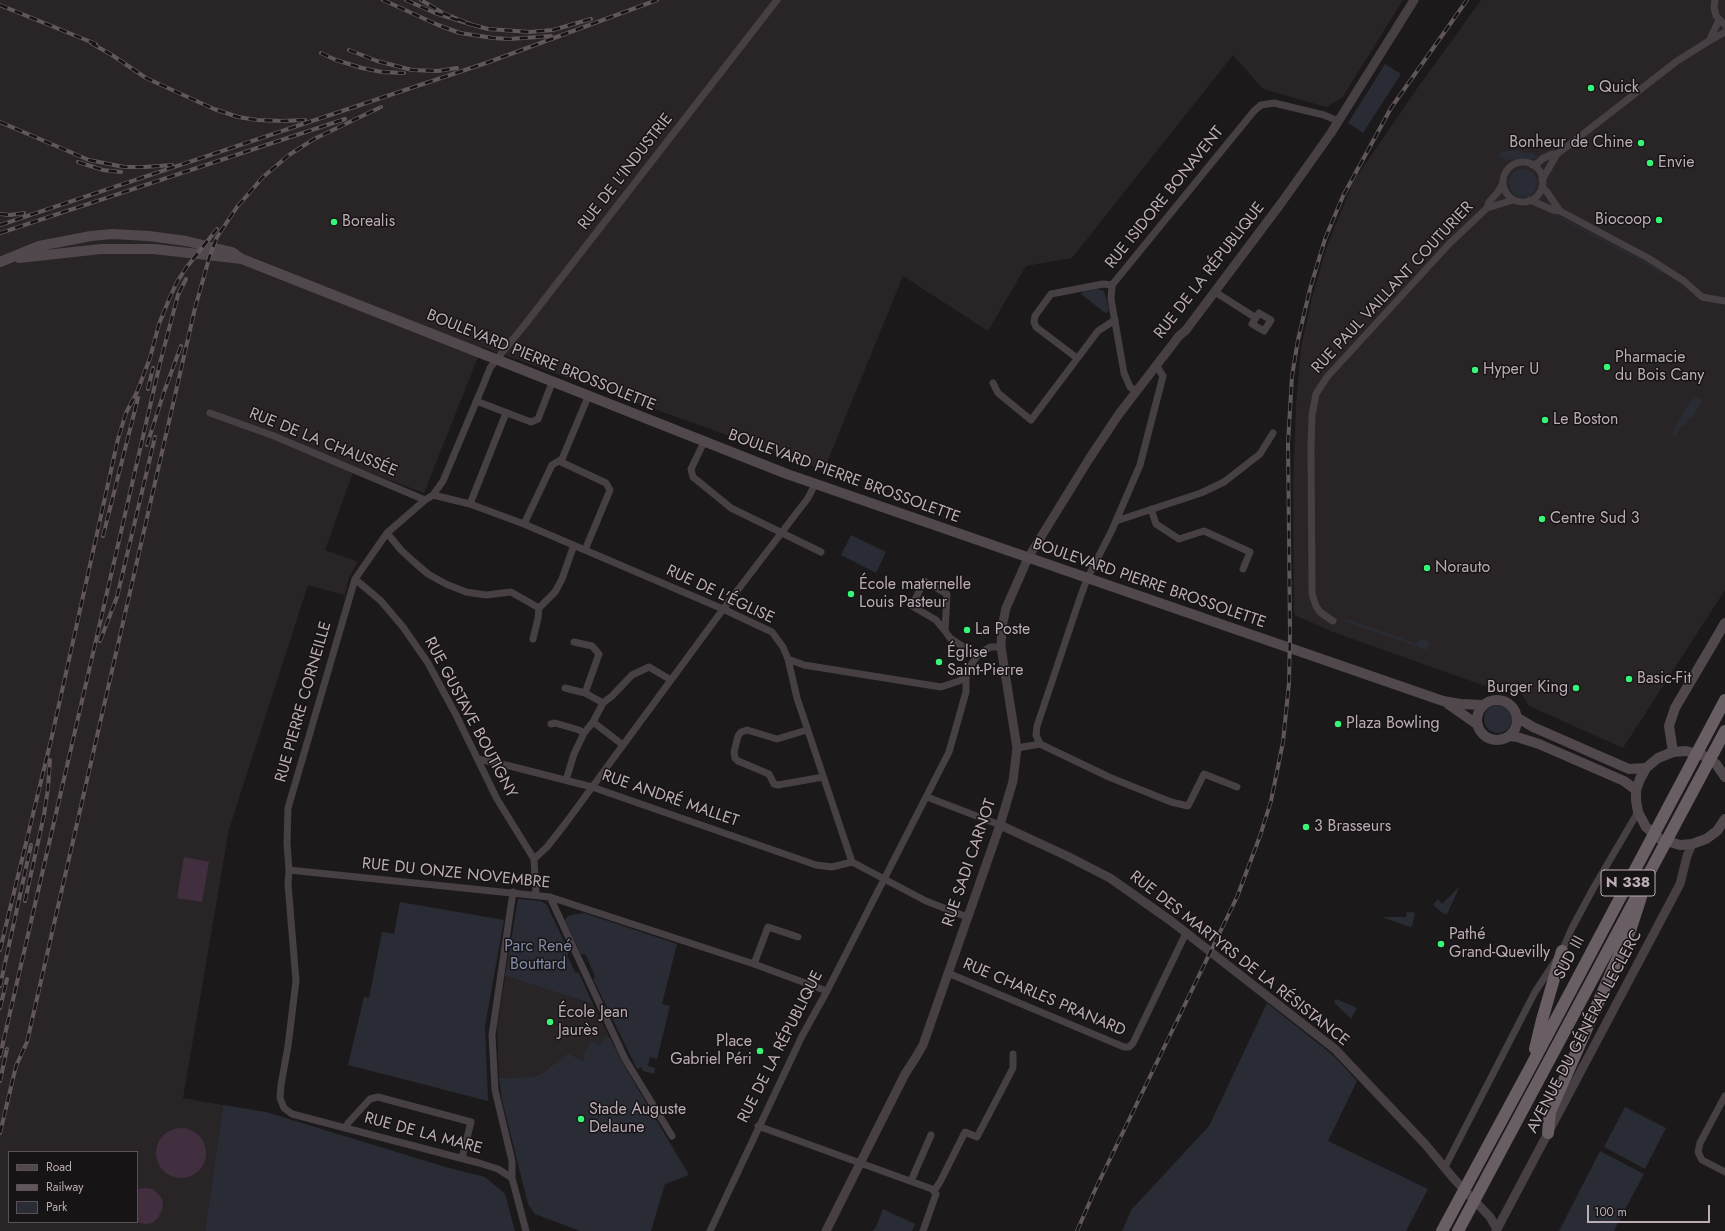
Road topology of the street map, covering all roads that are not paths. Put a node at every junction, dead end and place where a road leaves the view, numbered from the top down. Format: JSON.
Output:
{"nodes":[{"id":1,"x":776,"y":0,"type":"edge"},
{"id":2,"x":1414,"y":0,"type":"edge"},
{"id":3,"x":1715,"y":0,"type":"edge"},
{"id":4,"x":1719,"y":20,"type":"junction"},
{"id":5,"x":1725,"y":25,"type":"edge"},
{"id":6,"x":1725,"y":32,"type":"edge"},
{"id":7,"x":1709,"y":41,"type":"junction"},
{"id":8,"x":1338,"y":121,"type":"junction"},
{"id":9,"x":1557,"y":154,"type":"junction"},
{"id":10,"x":1532,"y":165,"type":"junction"},
{"id":11,"x":1503,"y":183,"type":"junction"},
{"id":12,"x":1542,"y":183,"type":"junction"},
{"id":13,"x":1513,"y":200,"type":"junction"},
{"id":14,"x":1530,"y":200,"type":"junction"},
{"id":15,"x":1487,"y":208,"type":"junction"},
{"id":16,"x":1560,"y":211,"type":"junction"},
{"id":17,"x":155,"y":237,"type":"junction"},
{"id":18,"x":154,"y":249,"type":"junction"},
{"id":19,"x":12,"y":258,"type":"junction"},
{"id":20,"x":242,"y":260,"type":"junction"},
{"id":21,"x":0,"y":262,"type":"edge"},
{"id":22,"x":1112,"y":285,"type":"junction"},
{"id":23,"x":1215,"y":292,"type":"junction"},
{"id":24,"x":1725,"y":301,"type":"edge"},
{"id":25,"x":1256,"y":318,"type":"dead end"},
{"id":26,"x":1115,"y":320,"type":"junction"},
{"id":27,"x":1077,"y":358,"type":"junction"},
{"id":28,"x":496,"y":360,"type":"junction"},
{"id":29,"x":1156,"y":365,"type":"junction"},
{"id":30,"x":552,"y":383,"type":"junction"},
{"id":31,"x":993,"y":383,"type":"dead end"},
{"id":32,"x":1136,"y":391,"type":"junction"},
{"id":33,"x":588,"y":396,"type":"junction"},
{"id":34,"x":476,"y":401,"type":"junction"},
{"id":35,"x":506,"y":413,"type":"junction"},
{"id":36,"x":210,"y":414,"type":"dead end"},
{"id":37,"x":1273,"y":433,"type":"dead end"},
{"id":38,"x":704,"y":442,"type":"junction"},
{"id":39,"x":559,"y":461,"type":"junction"},
{"id":40,"x":815,"y":484,"type":"junction"},
{"id":41,"x":433,"y":495,"type":"junction"},
{"id":42,"x":425,"y":500,"type":"junction"},
{"id":43,"x":470,"y":504,"type":"junction"},
{"id":44,"x":1151,"y":509,"type":"junction"},
{"id":45,"x":1116,"y":521,"type":"junction"},
{"id":46,"x":524,"y":524,"type":"junction"},
{"id":47,"x":388,"y":533,"type":"junction"},
{"id":48,"x":781,"y":533,"type":"junction"},
{"id":49,"x":574,"y":545,"type":"junction"},
{"id":50,"x":585,"y":550,"type":"junction"},
{"id":51,"x":821,"y":552,"type":"dead end"},
{"id":52,"x":1028,"y":558,"type":"junction"},
{"id":53,"x":1243,"y":569,"type":"dead end"},
{"id":54,"x":355,"y":579,"type":"junction"},
{"id":55,"x":1087,"y":579,"type":"junction"},
{"id":56,"x":539,"y":608,"type":"junction"},
{"id":57,"x":723,"y":609,"type":"junction"},
{"id":58,"x":1333,"y":622,"type":"dead end"},
{"id":59,"x":1725,"y":623,"type":"edge"},
{"id":60,"x":945,"y":631,"type":"junction"},
{"id":61,"x":533,"y":639,"type":"dead end"},
{"id":62,"x":574,"y":642,"type":"dead end"},
{"id":63,"x":1001,"y":647,"type":"junction"},
{"id":64,"x":977,"y":656,"type":"junction"},
{"id":65,"x":788,"y":660,"type":"junction"},
{"id":66,"x":966,"y":677,"type":"junction"},
{"id":67,"x":671,"y":680,"type":"junction"},
{"id":68,"x":565,"y":688,"type":"dead end"},
{"id":69,"x":585,"y":693,"type":"junction"},
{"id":70,"x":1725,"y":700,"type":"edge"},
{"id":71,"x":1442,"y":701,"type":"junction"},
{"id":72,"x":603,"y":703,"type":"junction"},
{"id":73,"x":1484,"y":705,"type":"junction"},
{"id":74,"x":1518,"y":718,"type":"junction"},
{"id":75,"x":593,"y":722,"type":"junction"},
{"id":76,"x":551,"y":724,"type":"dead end"},
{"id":77,"x":1478,"y":725,"type":"junction"},
{"id":78,"x":807,"y":730,"type":"junction"},
{"id":79,"x":1725,"y":731,"type":"edge"},
{"id":80,"x":584,"y":733,"type":"junction"},
{"id":81,"x":1509,"y":736,"type":"junction"},
{"id":82,"x":1040,"y":744,"type":"junction"},
{"id":83,"x":623,"y":745,"type":"junction"},
{"id":84,"x":1017,"y":748,"type":"junction"},
{"id":85,"x":1673,"y":752,"type":"junction"},
{"id":86,"x":478,"y":759,"type":"junction"},
{"id":87,"x":1646,"y":768,"type":"junction"},
{"id":88,"x":1723,"y":773,"type":"edge"},
{"id":89,"x":823,"y":777,"type":"junction"},
{"id":90,"x":566,"y":780,"type":"junction"},
{"id":91,"x":592,"y":787,"type":"junction"},
{"id":92,"x":1237,"y":787,"type":"dead end"},
{"id":93,"x":1636,"y":790,"type":"junction"},
{"id":94,"x":927,"y":797,"type":"junction"},
{"id":95,"x":1638,"y":812,"type":"junction"},
{"id":96,"x":1725,"y":819,"type":"edge"},
{"id":97,"x":1000,"y":825,"type":"junction"},
{"id":98,"x":1721,"y":831,"type":"edge"},
{"id":99,"x":1692,"y":844,"type":"junction"},
{"id":100,"x":534,"y":859,"type":"junction"},
{"id":101,"x":852,"y":862,"type":"junction"},
{"id":102,"x":1651,"y":867,"type":"junction"},
{"id":103,"x":289,"y":870,"type":"junction"},
{"id":104,"x":883,"y":879,"type":"junction"},
{"id":105,"x":513,"y":892,"type":"junction"},
{"id":106,"x":536,"y":894,"type":"junction"},
{"id":107,"x":550,"y":897,"type":"junction"},
{"id":108,"x":968,"y":917,"type":"junction"},
{"id":109,"x":1186,"y":933,"type":"junction"},
{"id":110,"x":798,"y":937,"type":"dead end"},
{"id":111,"x":1562,"y":951,"type":"junction"},
{"id":112,"x":754,"y":964,"type":"junction"},
{"id":113,"x":948,"y":973,"type":"junction"},
{"id":114,"x":827,"y":991,"type":"junction"},
{"id":115,"x":1013,"y":1054,"type":"dead end"},
{"id":116,"x":1531,"y":1066,"type":"junction"},
{"id":117,"x":1725,"y":1096,"type":"edge"},
{"id":118,"x":280,"y":1098,"type":"joint"},
{"id":119,"x":758,"y":1126,"type":"junction"},
{"id":120,"x":346,"y":1128,"type":"junction"},
{"id":121,"x":1548,"y":1133,"type":"junction"},
{"id":122,"x":931,"y":1135,"type":"dead end"},
{"id":123,"x":672,"y":1136,"type":"dead end"},
{"id":124,"x":462,"y":1158,"type":"junction"},
{"id":125,"x":861,"y":1164,"type":"junction"},
{"id":126,"x":1445,"y":1167,"type":"junction"},
{"id":127,"x":1725,"y":1172,"type":"edge"},
{"id":128,"x":512,"y":1178,"type":"junction"},
{"id":129,"x":911,"y":1181,"type":"junction"},
{"id":130,"x":934,"y":1191,"type":"junction"},
{"id":131,"x":1497,"y":1230,"type":"edge"},
{"id":132,"x":526,"y":1231,"type":"edge"},
{"id":133,"x":710,"y":1231,"type":"edge"},
{"id":134,"x":826,"y":1231,"type":"edge"},
{"id":135,"x":923,"y":1231,"type":"edge"},
{"id":136,"x":1442,"y":1231,"type":"edge"},
{"id":137,"x":1458,"y":1231,"type":"edge"}],
"edges":[{"from":1,"to":28,"type":"street","name":"RUE DE L'INDUSTRIE"},
{"from":2,"to":8,"type":"street","name":"RUE DE LA RÉPUBLIQUE"},
{"from":3,"to":4,"type":"street"},
{"from":4,"to":5,"type":"street"},
{"from":4,"to":7,"type":"street"},
{"from":6,"to":7,"type":"street"},
{"from":7,"to":9,"type":"street"},
{"from":8,"to":22,"type":"street","name":"RUE ISIDORE BONAVENT"},
{"from":8,"to":23,"type":"street","name":"RUE DE LA RÉPUBLIQUE"},
{"from":9,"to":10,"type":"street"},
{"from":9,"to":12,"type":"street"},
{"from":10,"to":11,"type":"street"},
{"from":10,"to":12,"type":"street"},
{"from":11,"to":13,"type":"street"},
{"from":11,"to":15,"type":"street","name":"RUE PAUL VAILLANT COUTURIER"},
{"from":12,"to":14,"type":"street"},
{"from":12,"to":16,"type":"street"},
{"from":13,"to":14,"type":"street"},
{"from":13,"to":15,"type":"street","name":"RUE PAUL VAILLANT COUTURIER"},
{"from":14,"to":16,"type":"street"},
{"from":15,"to":58,"type":"street","name":"RUE PAUL VAILLANT COUTURIER"},
{"from":16,"to":24,"type":"street"},
{"from":17,"to":18,"type":"main road"},
{"from":17,"to":19,"type":"main road","name":"BOULEVARD PIERRE BROSSOLETTE"},
{"from":17,"to":20,"type":"main road","name":"BOULEVARD PIERRE BROSSOLETTE"},
{"from":18,"to":19,"type":"main road","name":"BOULEVARD PIERRE BROSSOLETTE"},
{"from":18,"to":20,"type":"main road","name":"BOULEVARD PIERRE BROSSOLETTE"},
{"from":19,"to":21,"type":"main road","name":"BOULEVARD PIERRE BROSSOLETTE"},
{"from":20,"to":28,"type":"main road","name":"BOULEVARD PIERRE BROSSOLETTE"},
{"from":22,"to":26,"type":"street","name":"RUE ISIDORE BONAVENT"},
{"from":22,"to":27,"type":"street"},
{"from":23,"to":25,"type":"street"},
{"from":23,"to":29,"type":"street","name":"RUE DE LA RÉPUBLIQUE"},
{"from":26,"to":27,"type":"street"},
{"from":26,"to":32,"type":"street","name":"RUE ISIDORE BONAVENT"},
{"from":27,"to":31,"type":"street"},
{"from":28,"to":30,"type":"main road","name":"BOULEVARD PIERRE BROSSOLETTE"},
{"from":28,"to":34,"type":"street","name":"RUE PIERRE CORNEILLE"},
{"from":29,"to":32,"type":"street","name":"RUE DE LA RÉPUBLIQUE"},
{"from":29,"to":45,"type":"street"},
{"from":30,"to":33,"type":"main road","name":"BOULEVARD PIERRE BROSSOLETTE"},
{"from":30,"to":35,"type":"street"},
{"from":32,"to":52,"type":"street","name":"RUE DE LA RÉPUBLIQUE"},
{"from":33,"to":38,"type":"main road","name":"BOULEVARD PIERRE BROSSOLETTE"},
{"from":33,"to":39,"type":"street"},
{"from":34,"to":35,"type":"street"},
{"from":34,"to":41,"type":"street","name":"RUE PIERRE CORNEILLE"},
{"from":35,"to":43,"type":"street"},
{"from":36,"to":42,"type":"street","name":"RUE DE LA CHAUSSÉE"},
{"from":37,"to":44,"type":"street"},
{"from":38,"to":40,"type":"main road","name":"BOULEVARD PIERRE BROSSOLETTE"},
{"from":38,"to":48,"type":"street"},
{"from":39,"to":46,"type":"street"},
{"from":39,"to":50,"type":"street"},
{"from":40,"to":48,"type":"street"},
{"from":40,"to":52,"type":"main road","name":"BOULEVARD PIERRE BROSSOLETTE"},
{"from":41,"to":42,"type":"street","name":"RUE PIERRE CORNEILLE"},
{"from":41,"to":43,"type":"street","name":"RUE DE L'ÉGLISE"},
{"from":42,"to":47,"type":"street","name":"RUE PIERRE CORNEILLE"},
{"from":43,"to":46,"type":"street","name":"RUE DE L'ÉGLISE"},
{"from":44,"to":45,"type":"street"},
{"from":44,"to":53,"type":"street"},
{"from":45,"to":55,"type":"street"},
{"from":46,"to":49,"type":"street","name":"RUE DE L'ÉGLISE"},
{"from":47,"to":54,"type":"street","name":"RUE PIERRE CORNEILLE"},
{"from":47,"to":56,"type":"street"},
{"from":48,"to":51,"type":"street"},
{"from":48,"to":57,"type":"street"},
{"from":49,"to":50,"type":"street","name":"RUE DE L'ÉGLISE"},
{"from":49,"to":56,"type":"street"},
{"from":50,"to":57,"type":"street","name":"RUE DE L'ÉGLISE"},
{"from":52,"to":55,"type":"main road","name":"BOULEVARD PIERRE BROSSOLETTE"},
{"from":52,"to":63,"type":"street","name":"RUE SADI CARNOT"},
{"from":54,"to":86,"type":"street","name":"RUE GUSTAVE BOUTIGNY"},
{"from":54,"to":103,"type":"street","name":"RUE PIERRE CORNEILLE"},
{"from":55,"to":71,"type":"main road","name":"BOULEVARD PIERRE BROSSOLETTE"},
{"from":55,"to":82,"type":"street"},
{"from":56,"to":61,"type":"street"},
{"from":57,"to":65,"type":"street","name":"RUE DE L'ÉGLISE"},
{"from":57,"to":67,"type":"street"},
{"from":59,"to":85,"type":"main road"},
{"from":60,"to":60,"type":"street"},
{"from":60,"to":64,"type":"street"},
{"from":62,"to":69,"type":"street"},
{"from":63,"to":64,"type":"street"},
{"from":63,"to":84,"type":"street","name":"RUE SADI CARNOT"},
{"from":64,"to":66,"type":"street"},
{"from":65,"to":66,"type":"street"},
{"from":65,"to":78,"type":"street","name":"RUE DE L'ÉGLISE"},
{"from":66,"to":94,"type":"street","name":"RUE DE LA RÉPUBLIQUE"},
{"from":67,"to":72,"type":"street"},
{"from":67,"to":83,"type":"street"},
{"from":68,"to":69,"type":"street"},
{"from":69,"to":72,"type":"street"},
{"from":70,"to":116,"type":"highway","name":"SUD III","number":"N 338"},
{"from":71,"to":73,"type":"main road","name":"BOULEVARD PIERRE BROSSOLETTE"},
{"from":71,"to":77,"type":"main road","name":"BOULEVARD PIERRE BROSSOLETTE"},
{"from":72,"to":75,"type":"street"},
{"from":73,"to":74,"type":"main road"},
{"from":73,"to":77,"type":"main road"},
{"from":74,"to":81,"type":"main road"},
{"from":74,"to":87,"type":"main road"},
{"from":75,"to":80,"type":"street"},
{"from":75,"to":83,"type":"street"},
{"from":76,"to":80,"type":"street"},
{"from":77,"to":81,"type":"main road"},
{"from":78,"to":89,"type":"street","name":"RUE DE L'ÉGLISE"},
{"from":78,"to":89,"type":"street"},
{"from":79,"to":102,"type":"highway","name":"SUD III","number":"N 338"},
{"from":80,"to":90,"type":"street"},
{"from":81,"to":93,"type":"main road"},
{"from":82,"to":84,"type":"street"},
{"from":82,"to":92,"type":"street"},
{"from":83,"to":91,"type":"street"},
{"from":84,"to":97,"type":"street","name":"RUE SADI CARNOT"},
{"from":85,"to":87,"type":"main road"},
{"from":85,"to":88,"type":"main road"},
{"from":86,"to":90,"type":"street","name":"RUE ANDRÉ MALLET"},
{"from":86,"to":100,"type":"street","name":"RUE GUSTAVE BOUTIGNY"},
{"from":87,"to":93,"type":"main road"},
{"from":89,"to":101,"type":"street","name":"RUE DE L'ÉGLISE"},
{"from":90,"to":91,"type":"street","name":"RUE ANDRÉ MALLET"},
{"from":91,"to":100,"type":"street"},
{"from":91,"to":101,"type":"street","name":"RUE ANDRÉ MALLET"},
{"from":93,"to":95,"type":"main road"},
{"from":94,"to":97,"type":"street","name":"RUE DES MARTYRS DE LA RÉSISTANCE"},
{"from":94,"to":104,"type":"street","name":"RUE DE LA RÉPUBLIQUE"},
{"from":95,"to":99,"type":"main road"},
{"from":95,"to":111,"type":"street"},
{"from":96,"to":98,"type":"main road"},
{"from":97,"to":108,"type":"street","name":"RUE SADI CARNOT"},
{"from":97,"to":109,"type":"street","name":"RUE DES MARTYRS DE LA RÉSISTANCE"},
{"from":98,"to":99,"type":"main road"},
{"from":99,"to":121,"type":"street","name":"AVENUE DU GÉNÉRAL LECLERC"},
{"from":100,"to":106,"type":"street"},
{"from":101,"to":104,"type":"street"},
{"from":102,"to":121,"type":"highway"},
{"from":102,"to":137,"type":"highway","name":"SUD III","number":"N 338"},
{"from":103,"to":105,"type":"street","name":"RUE DU ONZE NOVEMBRE"},
{"from":103,"to":118,"type":"street","name":"RUE PIERRE CORNEILLE"},
{"from":104,"to":108,"type":"street"},
{"from":104,"to":114,"type":"street","name":"RUE DE LA RÉPUBLIQUE"},
{"from":105,"to":106,"type":"street","name":"RUE DU ONZE NOVEMBRE"},
{"from":105,"to":128,"type":"street"},
{"from":106,"to":107,"type":"street","name":"RUE DU ONZE NOVEMBRE"},
{"from":107,"to":112,"type":"street","name":"RUE DU ONZE NOVEMBRE"},
{"from":107,"to":123,"type":"street"},
{"from":108,"to":113,"type":"street","name":"RUE SADI CARNOT"},
{"from":109,"to":113,"type":"street","name":"RUE CHARLES PRANARD"},
{"from":109,"to":126,"type":"street","name":"RUE DES MARTYRS DE LA RÉSISTANCE"},
{"from":110,"to":112,"type":"street"},
{"from":111,"to":116,"type":"highway"},
{"from":111,"to":126,"type":"street"},
{"from":112,"to":114,"type":"street","name":"RUE DU ONZE NOVEMBRE"},
{"from":113,"to":125,"type":"street","name":"RUE SADI CARNOT"},
{"from":114,"to":119,"type":"street","name":"RUE DE LA RÉPUBLIQUE"},
{"from":115,"to":130,"type":"street"},
{"from":116,"to":136,"type":"highway","name":"SUD III","number":"N 338"},
{"from":117,"to":127,"type":"street"},
{"from":118,"to":120,"type":"street","name":"RUE DE LA MARE"},
{"from":119,"to":125,"type":"street"},
{"from":119,"to":133,"type":"street","name":"RUE DE LA RÉPUBLIQUE"},
{"from":120,"to":124,"type":"street","name":"RUE DE LA MARE"},
{"from":120,"to":124,"type":"street"},
{"from":121,"to":131,"type":"street","name":"AVENUE DU GÉNÉRAL LECLERC"},
{"from":122,"to":129,"type":"street"},
{"from":124,"to":128,"type":"street","name":"RUE DE LA MARE"},
{"from":125,"to":129,"type":"street"},
{"from":125,"to":134,"type":"street","name":"RUE SADI CARNOT"},
{"from":126,"to":131,"type":"street","name":"RUE DES MARTYRS DE LA RÉSISTANCE"},
{"from":128,"to":132,"type":"street"},
{"from":129,"to":130,"type":"street"},
{"from":130,"to":135,"type":"street"}]}
